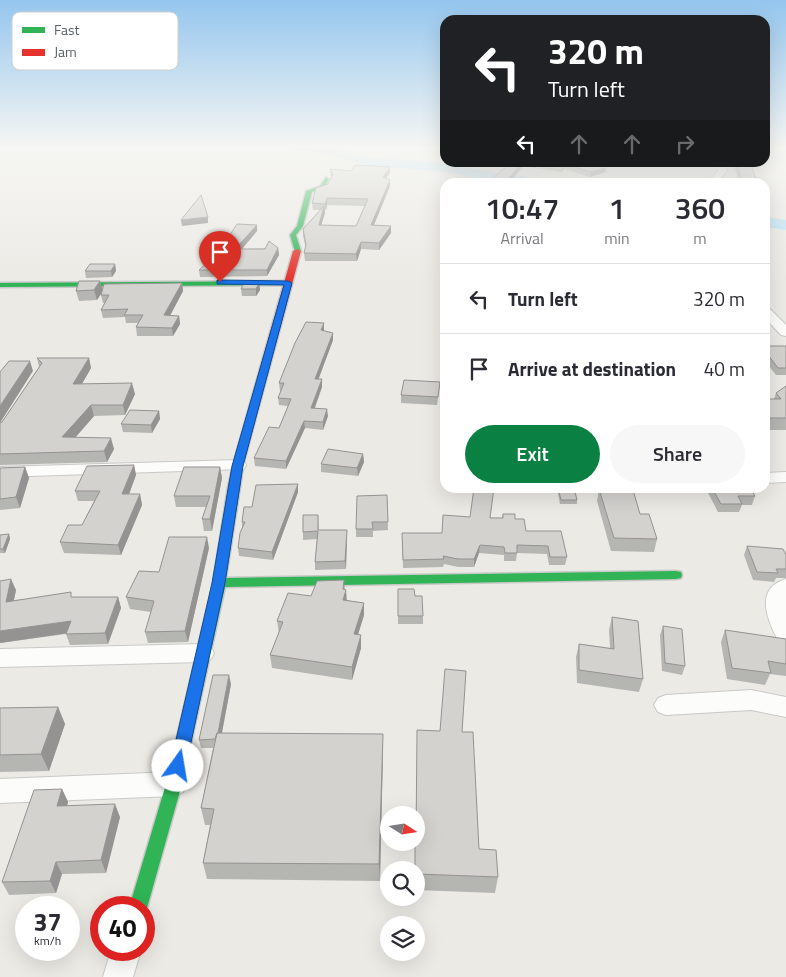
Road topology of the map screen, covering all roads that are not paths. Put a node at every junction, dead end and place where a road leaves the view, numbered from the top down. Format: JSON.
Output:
{"nodes":[{"id":1,"x":309,"y":192,"type":"edge"},
{"id":2,"x":288,"y":283,"type":"junction"},
{"id":3,"x":0,"y":285,"type":"edge"},
{"id":4,"x":770,"y":316,"type":"edge"},
{"id":5,"x":786,"y":332,"type":"edge"},
{"id":6,"x":238,"y":466,"type":"junction"},
{"id":7,"x":0,"y":472,"type":"edge"},
{"id":8,"x":786,"y":477,"type":"edge"},
{"id":9,"x":770,"y":478,"type":"edge"},
{"id":10,"x":676,"y":575,"type":"dead end"},
{"id":11,"x":219,"y":583,"type":"junction"},
{"id":12,"x":786,"y":586,"type":"edge"},
{"id":13,"x":786,"y":634,"type":"edge"},
{"id":14,"x":203,"y":653,"type":"junction"},
{"id":15,"x":0,"y":658,"type":"edge"},
{"id":16,"x":666,"y":705,"type":"dead end"},
{"id":17,"x":786,"y":707,"type":"edge"},
{"id":18,"x":174,"y":784,"type":"junction"},
{"id":19,"x":0,"y":791,"type":"edge"},
{"id":20,"x":141,"y":896,"type":"edge"},
{"id":21,"x":123,"y":961,"type":"edge"},
{"id":22,"x":118,"y":977,"type":"edge"}],
"edges":[{"from":1,"to":2,"type":"street"},
{"from":2,"to":3,"type":"street"},
{"from":2,"to":6,"type":"street"},
{"from":4,"to":5,"type":"street"},
{"from":6,"to":7,"type":"street"},
{"from":6,"to":11,"type":"street"},
{"from":8,"to":9,"type":"street"},
{"from":10,"to":11,"type":"street"},
{"from":11,"to":14,"type":"street"},
{"from":12,"to":13,"type":"street"},
{"from":14,"to":15,"type":"street"},
{"from":14,"to":18,"type":"street"},
{"from":16,"to":17,"type":"street"},
{"from":18,"to":19,"type":"street"},
{"from":18,"to":20,"type":"street"},
{"from":21,"to":22,"type":"street"}]}
